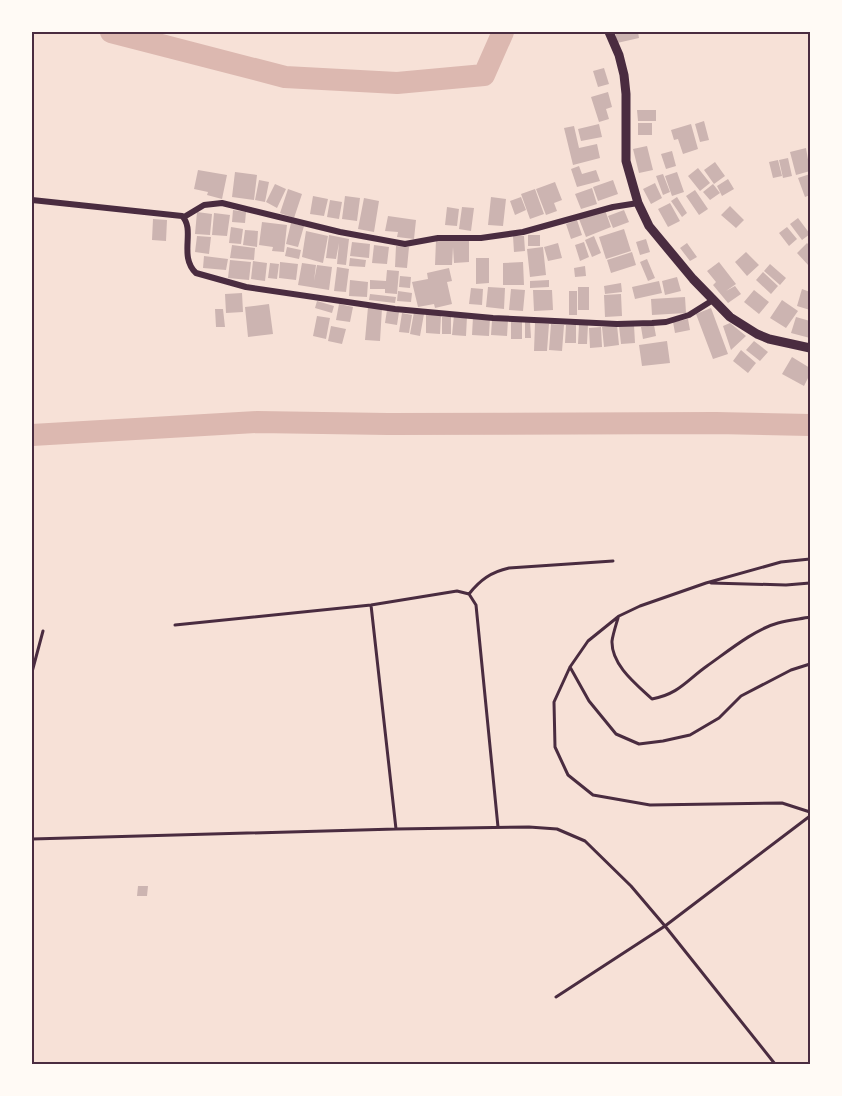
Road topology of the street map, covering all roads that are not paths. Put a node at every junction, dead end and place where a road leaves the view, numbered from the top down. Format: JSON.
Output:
{"nodes":[{"id":1,"x":609,"y":32,"type":"edge"},
{"id":2,"x":32,"y":200,"type":"edge"},
{"id":3,"x":638,"y":203,"type":"junction"},
{"id":4,"x":184,"y":217,"type":"junction"},
{"id":5,"x":713,"y":300,"type":"junction"},
{"id":6,"x":810,"y":348,"type":"edge"},
{"id":7,"x":810,"y":559,"type":"edge"},
{"id":8,"x":613,"y":561,"type":"dead end"},
{"id":9,"x":706,"y":583,"type":"junction"},
{"id":10,"x":810,"y":583,"type":"edge"},
{"id":11,"x":469,"y":594,"type":"junction"},
{"id":12,"x":371,"y":605,"type":"junction"},
{"id":13,"x":618,"y":616,"type":"junction"},
{"id":14,"x":810,"y":617,"type":"edge"},
{"id":15,"x":175,"y":625,"type":"dead end"},
{"id":16,"x":43,"y":631,"type":"dead end"},
{"id":17,"x":810,"y":664,"type":"edge"},
{"id":18,"x":570,"y":667,"type":"junction"},
{"id":19,"x":32,"y":672,"type":"edge"},
{"id":20,"x":810,"y":814,"type":"edge"},
{"id":21,"x":498,"y":827,"type":"junction"},
{"id":22,"x":396,"y":829,"type":"junction"},
{"id":23,"x":32,"y":838,"type":"edge"},
{"id":24,"x":665,"y":926,"type":"junction"},
{"id":25,"x":556,"y":997,"type":"dead end"},
{"id":26,"x":775,"y":1065,"type":"edge"}],
"edges":[{"from":1,"to":3,"type":"main road"},
{"from":2,"to":4,"type":"street"},
{"from":3,"to":4,"type":"street"},
{"from":3,"to":5,"type":"main road"},
{"from":4,"to":5,"type":"street"},
{"from":5,"to":6,"type":"main road"},
{"from":7,"to":9,"type":"lane"},
{"from":8,"to":11,"type":"lane"},
{"from":9,"to":10,"type":"lane"},
{"from":9,"to":13,"type":"lane"},
{"from":11,"to":12,"type":"lane"},
{"from":11,"to":21,"type":"lane"},
{"from":12,"to":15,"type":"lane"},
{"from":12,"to":22,"type":"lane"},
{"from":13,"to":14,"type":"lane"},
{"from":13,"to":18,"type":"lane"},
{"from":16,"to":19,"type":"lane"},
{"from":17,"to":18,"type":"lane"},
{"from":18,"to":20,"type":"lane"},
{"from":20,"to":24,"type":"lane"},
{"from":21,"to":22,"type":"lane"},
{"from":21,"to":24,"type":"lane"},
{"from":22,"to":23,"type":"lane"},
{"from":24,"to":25,"type":"lane"},
{"from":24,"to":26,"type":"lane"}]}
